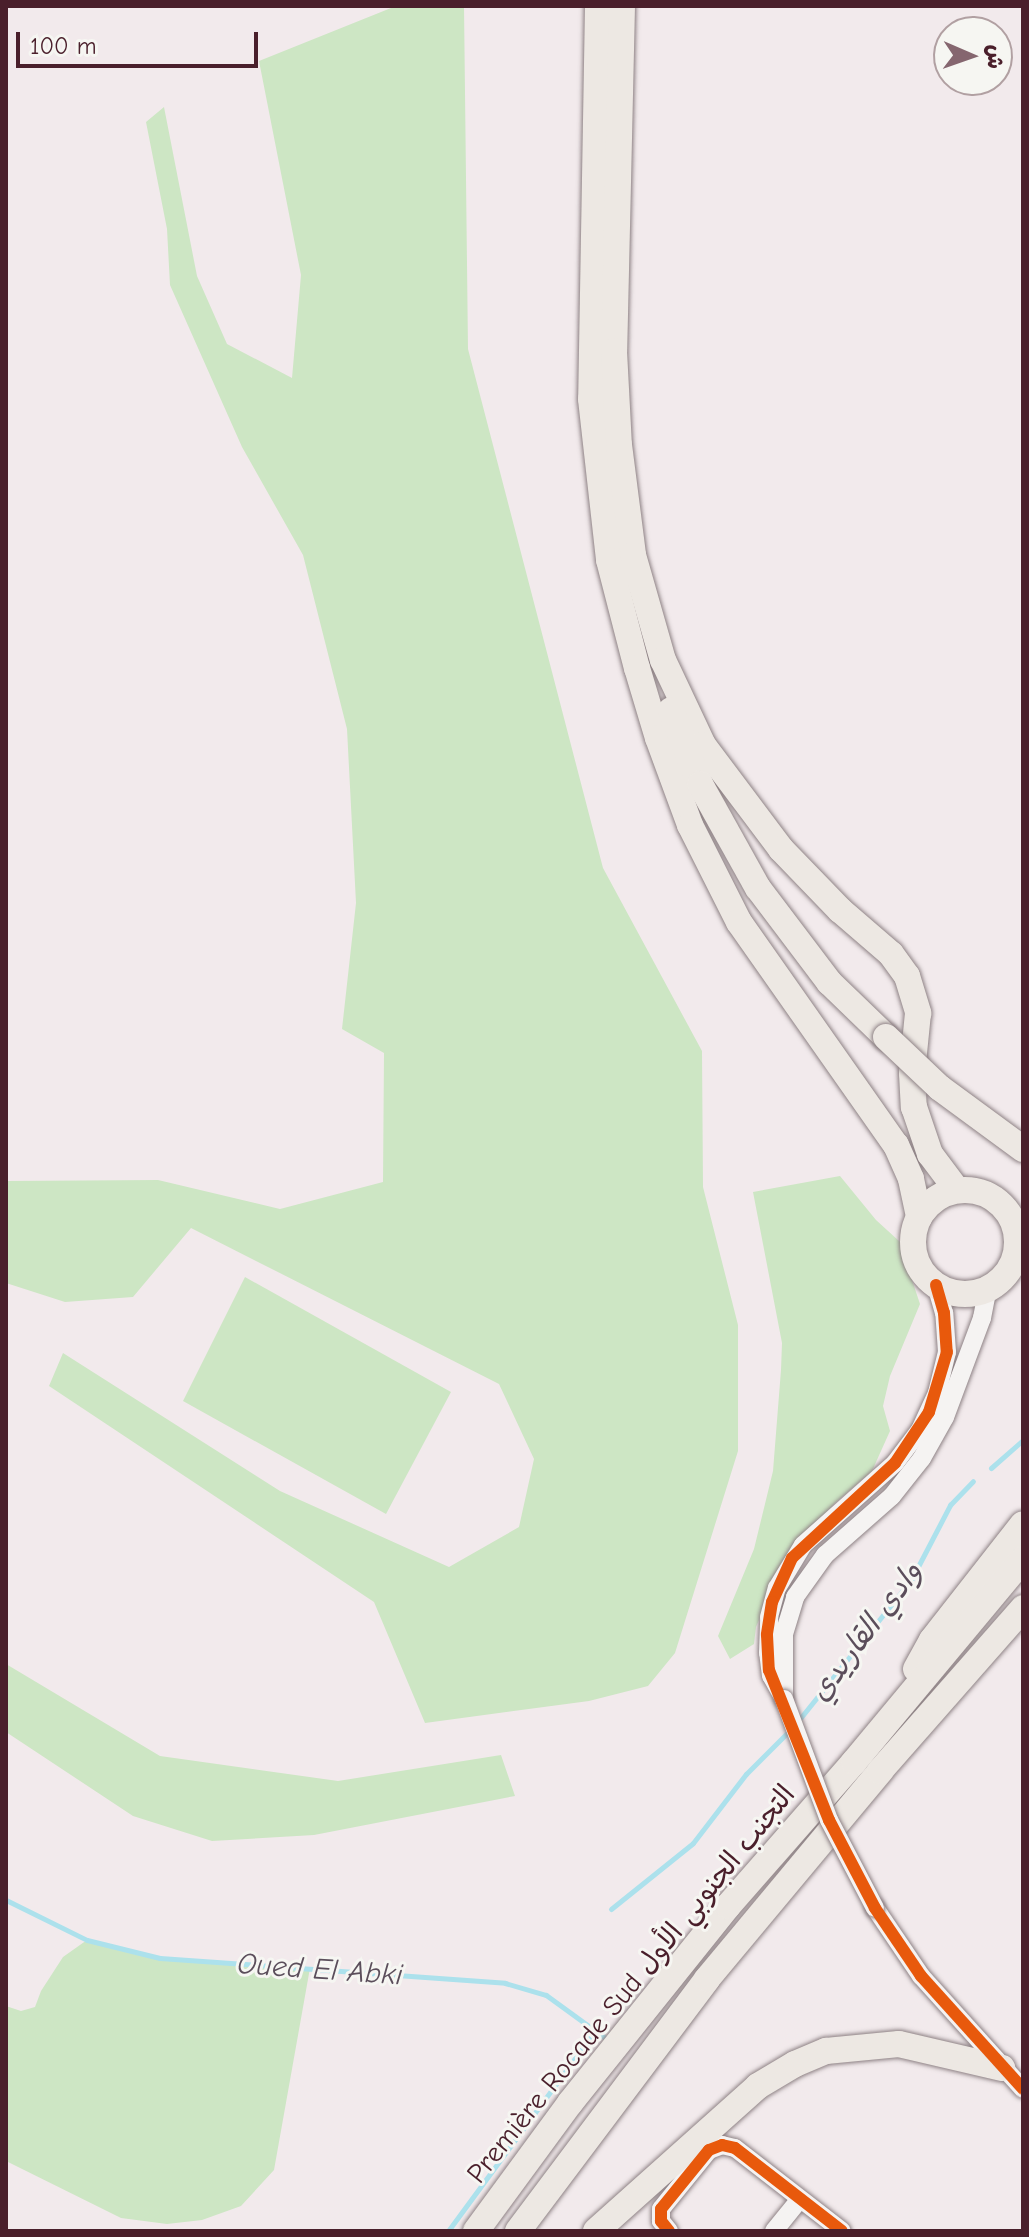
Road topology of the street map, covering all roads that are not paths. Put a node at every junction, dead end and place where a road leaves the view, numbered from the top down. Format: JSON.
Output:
{"nodes":[{"id":1,"x":587,"y":6,"type":"edge"},
{"id":2,"x":598,"y":6,"type":"edge"},
{"id":3,"x":622,"y":6,"type":"edge"},
{"id":4,"x":591,"y":303,"type":"junction"},
{"id":5,"x":663,"y":660,"type":"junction"},
{"id":6,"x":637,"y":668,"type":"junction"},
{"id":7,"x":674,"y":725,"type":"junction"},
{"id":8,"x":1023,"y":1149,"type":"edge"},
{"id":9,"x":957,"y":1190,"type":"junction"},
{"id":10,"x":919,"y":1217,"type":"junction"},
{"id":11,"x":1018,"y":1228,"type":"edge"},
{"id":12,"x":936,"y":1285,"type":"junction"},
{"id":13,"x":992,"y":1286,"type":"junction"},
{"id":14,"x":1023,"y":1287,"type":"edge"},
{"id":15,"x":1023,"y":1524,"type":"edge"},
{"id":16,"x":1023,"y":1559,"type":"edge"},
{"id":17,"x":1023,"y":1608,"type":"edge"},
{"id":18,"x":784,"y":1699,"type":"junction"},
{"id":19,"x":898,"y":1709,"type":"junction"},
{"id":20,"x":668,"y":1982,"type":"junction"},
{"id":21,"x":1002,"y":2068,"type":"junction"},
{"id":22,"x":1023,"y":2089,"type":"edge"},
{"id":23,"x":800,"y":2199,"type":"junction"},
{"id":24,"x":458,"y":2231,"type":"edge"},
{"id":25,"x":476,"y":2231,"type":"edge"},
{"id":26,"x":518,"y":2231,"type":"edge"},
{"id":27,"x":596,"y":2231,"type":"edge"},
{"id":28,"x":669,"y":2231,"type":"edge"},
{"id":29,"x":774,"y":2231,"type":"edge"},
{"id":30,"x":842,"y":2231,"type":"edge"}],
"edges":[{"from":1,"to":4,"type":"highway"},
{"from":2,"to":4,"type":"highway"},
{"from":3,"to":5,"type":"highway"},
{"from":4,"to":6,"type":"highway"},
{"from":5,"to":7,"type":"highway"},
{"from":5,"to":9,"type":"highway"},
{"from":6,"to":7,"type":"highway"},
{"from":6,"to":10,"type":"highway"},
{"from":7,"to":8,"type":"highway","bridge":true},
{"from":9,"to":10,"type":"highway"},
{"from":9,"to":11,"type":"highway"},
{"from":10,"to":12,"type":"highway"},
{"from":11,"to":13,"type":"highway"},
{"from":12,"to":13,"type":"highway"},
{"from":12,"to":18,"type":"street"},
{"from":13,"to":14,"type":"highway"},
{"from":13,"to":18,"type":"street"},
{"from":15,"to":19,"type":"highway"},
{"from":16,"to":19,"type":"highway","name":"Première Rocade Sud التجنب الجنوبي الأول"},
{"from":17,"to":26,"type":"highway","name":"Première Rocade Sud التجنب الجنوبي الأول"},
{"from":18,"to":21,"type":"street","bridge":true},
{"from":19,"to":20,"type":"highway","name":"Première Rocade Sud التجنب الجنوبي الأول"},
{"from":20,"to":24,"type":"highway"},
{"from":20,"to":25,"type":"highway","name":"Première Rocade Sud التجنب الجنوبي الأول"},
{"from":21,"to":22,"type":"street"},
{"from":21,"to":27,"type":"highway"},
{"from":23,"to":28,"type":"street"},
{"from":23,"to":29,"type":"street"},
{"from":23,"to":30,"type":"street"}]}
